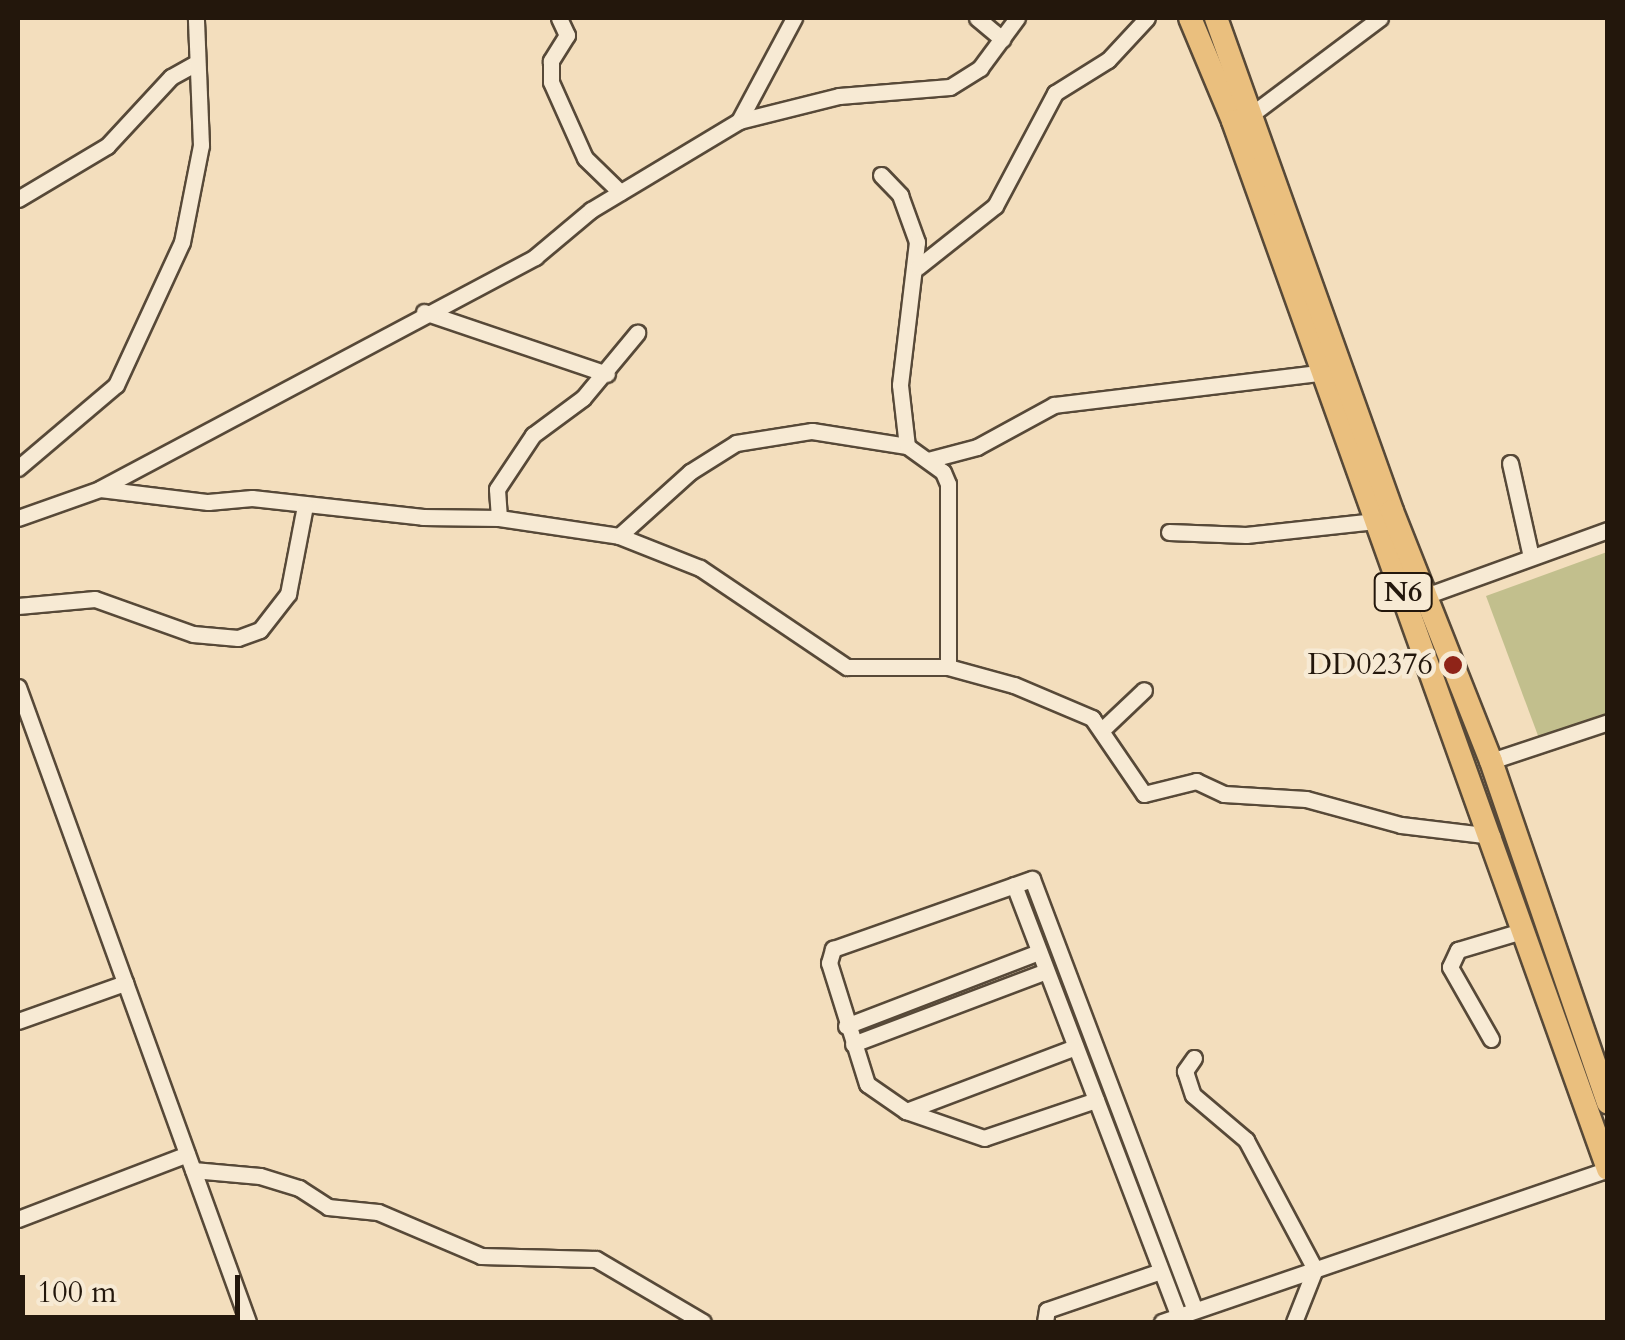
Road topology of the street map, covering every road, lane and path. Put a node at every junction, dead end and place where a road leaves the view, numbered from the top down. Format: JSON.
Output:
{"nodes":[{"id":1,"x":196,"y":18,"type":"edge"},
{"id":2,"x":559,"y":18,"type":"edge"},
{"id":3,"x":794,"y":18,"type":"edge"},
{"id":4,"x":976,"y":18,"type":"edge"},
{"id":5,"x":1018,"y":18,"type":"edge"},
{"id":6,"x":1146,"y":18,"type":"edge"},
{"id":7,"x":1190,"y":18,"type":"edge"},
{"id":8,"x":1216,"y":18,"type":"edge"},
{"id":9,"x":1380,"y":18,"type":"edge"},
{"id":10,"x":1002,"y":39,"type":"junction"},
{"id":11,"x":193,"y":65,"type":"junction"},
{"id":12,"x":1252,"y":114,"type":"junction"},
{"id":13,"x":739,"y":121,"type":"junction"},
{"id":14,"x":881,"y":175,"type":"dead end"},
{"id":15,"x":620,"y":192,"type":"junction"},
{"id":16,"x":18,"y":199,"type":"edge"},
{"id":17,"x":918,"y":267,"type":"junction"},
{"id":18,"x":424,"y":312,"type":"junction"},
{"id":19,"x":636,"y":332,"type":"dead end"},
{"id":20,"x":1320,"y":373,"type":"junction"},
{"id":21,"x":607,"y":374,"type":"junction"},
{"id":22,"x":907,"y":446,"type":"junction"},
{"id":23,"x":928,"y":460,"type":"junction"},
{"id":24,"x":1510,"y":464,"type":"dead end"},
{"id":25,"x":18,"y":468,"type":"edge"},
{"id":26,"x":100,"y":488,"type":"junction"},
{"id":27,"x":305,"y":506,"type":"junction"},
{"id":28,"x":18,"y":518,"type":"edge"},
{"id":29,"x":498,"y":518,"type":"junction"},
{"id":30,"x":1375,"y":521,"type":"junction"},
{"id":31,"x":1608,"y":530,"type":"edge"},
{"id":32,"x":1169,"y":532,"type":"dead end"},
{"id":33,"x":620,"y":536,"type":"junction"},
{"id":34,"x":1531,"y":557,"type":"junction"},
{"id":35,"x":1416,"y":600,"type":"junction"},
{"id":36,"x":18,"y":606,"type":"edge"},
{"id":37,"x":948,"y":667,"type":"junction"},
{"id":38,"x":18,"y":687,"type":"edge"},
{"id":39,"x":1144,"y":690,"type":"dead end"},
{"id":40,"x":1608,"y":722,"type":"edge"},
{"id":41,"x":1104,"y":728,"type":"junction"},
{"id":42,"x":1491,"y":761,"type":"junction"},
{"id":43,"x":1492,"y":836,"type":"junction"},
{"id":44,"x":1014,"y":884,"type":"junction"},
{"id":45,"x":1525,"y":930,"type":"junction"},
{"id":46,"x":1039,"y":952,"type":"junction"},
{"id":47,"x":1046,"y":971,"type":"junction"},
{"id":48,"x":125,"y":982,"type":"junction"},
{"id":49,"x":18,"y":1020,"type":"edge"},
{"id":50,"x":846,"y":1026,"type":"junction"},
{"id":51,"x":1491,"y":1040,"type":"dead end"},
{"id":52,"x":854,"y":1044,"type":"junction"},
{"id":53,"x":1075,"y":1047,"type":"junction"},
{"id":54,"x":1194,"y":1058,"type":"dead end"},
{"id":55,"x":1096,"y":1100,"type":"junction"},
{"id":56,"x":1608,"y":1102,"type":"edge"},
{"id":57,"x":906,"y":1111,"type":"junction"},
{"id":58,"x":190,"y":1162,"type":"junction"},
{"id":59,"x":1608,"y":1169,"type":"edge"},
{"id":60,"x":18,"y":1219,"type":"edge"},
{"id":61,"x":1315,"y":1270,"type":"junction"},
{"id":62,"x":1161,"y":1271,"type":"junction"},
{"id":63,"x":1194,"y":1308,"type":"junction"},
{"id":64,"x":1179,"y":1316,"type":"junction"},
{"id":65,"x":248,"y":1322,"type":"edge"},
{"id":66,"x":702,"y":1322,"type":"edge"},
{"id":67,"x":1045,"y":1322,"type":"edge"},
{"id":68,"x":1162,"y":1322,"type":"edge"},
{"id":69,"x":1294,"y":1322,"type":"edge"}],
"edges":[{"from":1,"to":11,"type":"street"},
{"from":2,"to":15,"type":"street"},
{"from":3,"to":13,"type":"street"},
{"from":4,"to":10,"type":"street"},
{"from":5,"to":10,"type":"street"},
{"from":6,"to":17,"type":"street"},
{"from":7,"to":20,"type":"highway","number":"N6"},
{"from":8,"to":12,"type":"highway","number":"N6"},
{"from":9,"to":12,"type":"street"},
{"from":10,"to":13,"type":"street"},
{"from":11,"to":16,"type":"street"},
{"from":11,"to":25,"type":"street"},
{"from":12,"to":35,"type":"highway","number":"N6"},
{"from":13,"to":15,"type":"street"},
{"from":14,"to":17,"type":"street"},
{"from":15,"to":18,"type":"street"},
{"from":17,"to":22,"type":"street"},
{"from":18,"to":21,"type":"street"},
{"from":18,"to":26,"type":"street"},
{"from":19,"to":21,"type":"street"},
{"from":20,"to":23,"type":"street"},
{"from":20,"to":30,"type":"highway","number":"N6"},
{"from":21,"to":29,"type":"street"},
{"from":22,"to":23,"type":"street"},
{"from":22,"to":33,"type":"street"},
{"from":23,"to":37,"type":"street"},
{"from":24,"to":34,"type":"street"},
{"from":26,"to":27,"type":"street"},
{"from":26,"to":28,"type":"street"},
{"from":27,"to":29,"type":"street"},
{"from":27,"to":36,"type":"street"},
{"from":29,"to":33,"type":"street"},
{"from":30,"to":32,"type":"street"},
{"from":30,"to":35,"type":"highway","number":"N6"},
{"from":31,"to":34,"type":"street"},
{"from":33,"to":37,"type":"street"},
{"from":34,"to":35,"type":"street"},
{"from":35,"to":42,"type":"highway","number":"N6"},
{"from":35,"to":43,"type":"highway","number":"N6"},
{"from":37,"to":41,"type":"street"},
{"from":38,"to":48,"type":"street"},
{"from":39,"to":41,"type":"street"},
{"from":40,"to":42,"type":"street"},
{"from":41,"to":43,"type":"street"},
{"from":42,"to":56,"type":"highway","number":"N6"},
{"from":43,"to":45,"type":"highway","number":"N6"},
{"from":44,"to":46,"type":"street"},
{"from":44,"to":50,"type":"street"},
{"from":44,"to":63,"type":"street"},
{"from":45,"to":51,"type":"street"},
{"from":45,"to":59,"type":"highway","number":"N6"},
{"from":46,"to":47,"type":"street"},
{"from":46,"to":50,"type":"street"},
{"from":47,"to":52,"type":"street"},
{"from":47,"to":53,"type":"street"},
{"from":48,"to":49,"type":"street"},
{"from":48,"to":58,"type":"street"},
{"from":50,"to":52,"type":"street"},
{"from":52,"to":57,"type":"street"},
{"from":53,"to":55,"type":"street"},
{"from":53,"to":57,"type":"street"},
{"from":54,"to":61,"type":"street"},
{"from":55,"to":57,"type":"street"},
{"from":55,"to":62,"type":"street"},
{"from":58,"to":60,"type":"street"},
{"from":58,"to":65,"type":"street"},
{"from":58,"to":66,"type":"street"},
{"from":59,"to":61,"type":"street"},
{"from":61,"to":63,"type":"street"},
{"from":61,"to":69,"type":"street"},
{"from":62,"to":64,"type":"street"},
{"from":62,"to":67,"type":"street"},
{"from":63,"to":64,"type":"street"},
{"from":64,"to":68,"type":"street"}]}
